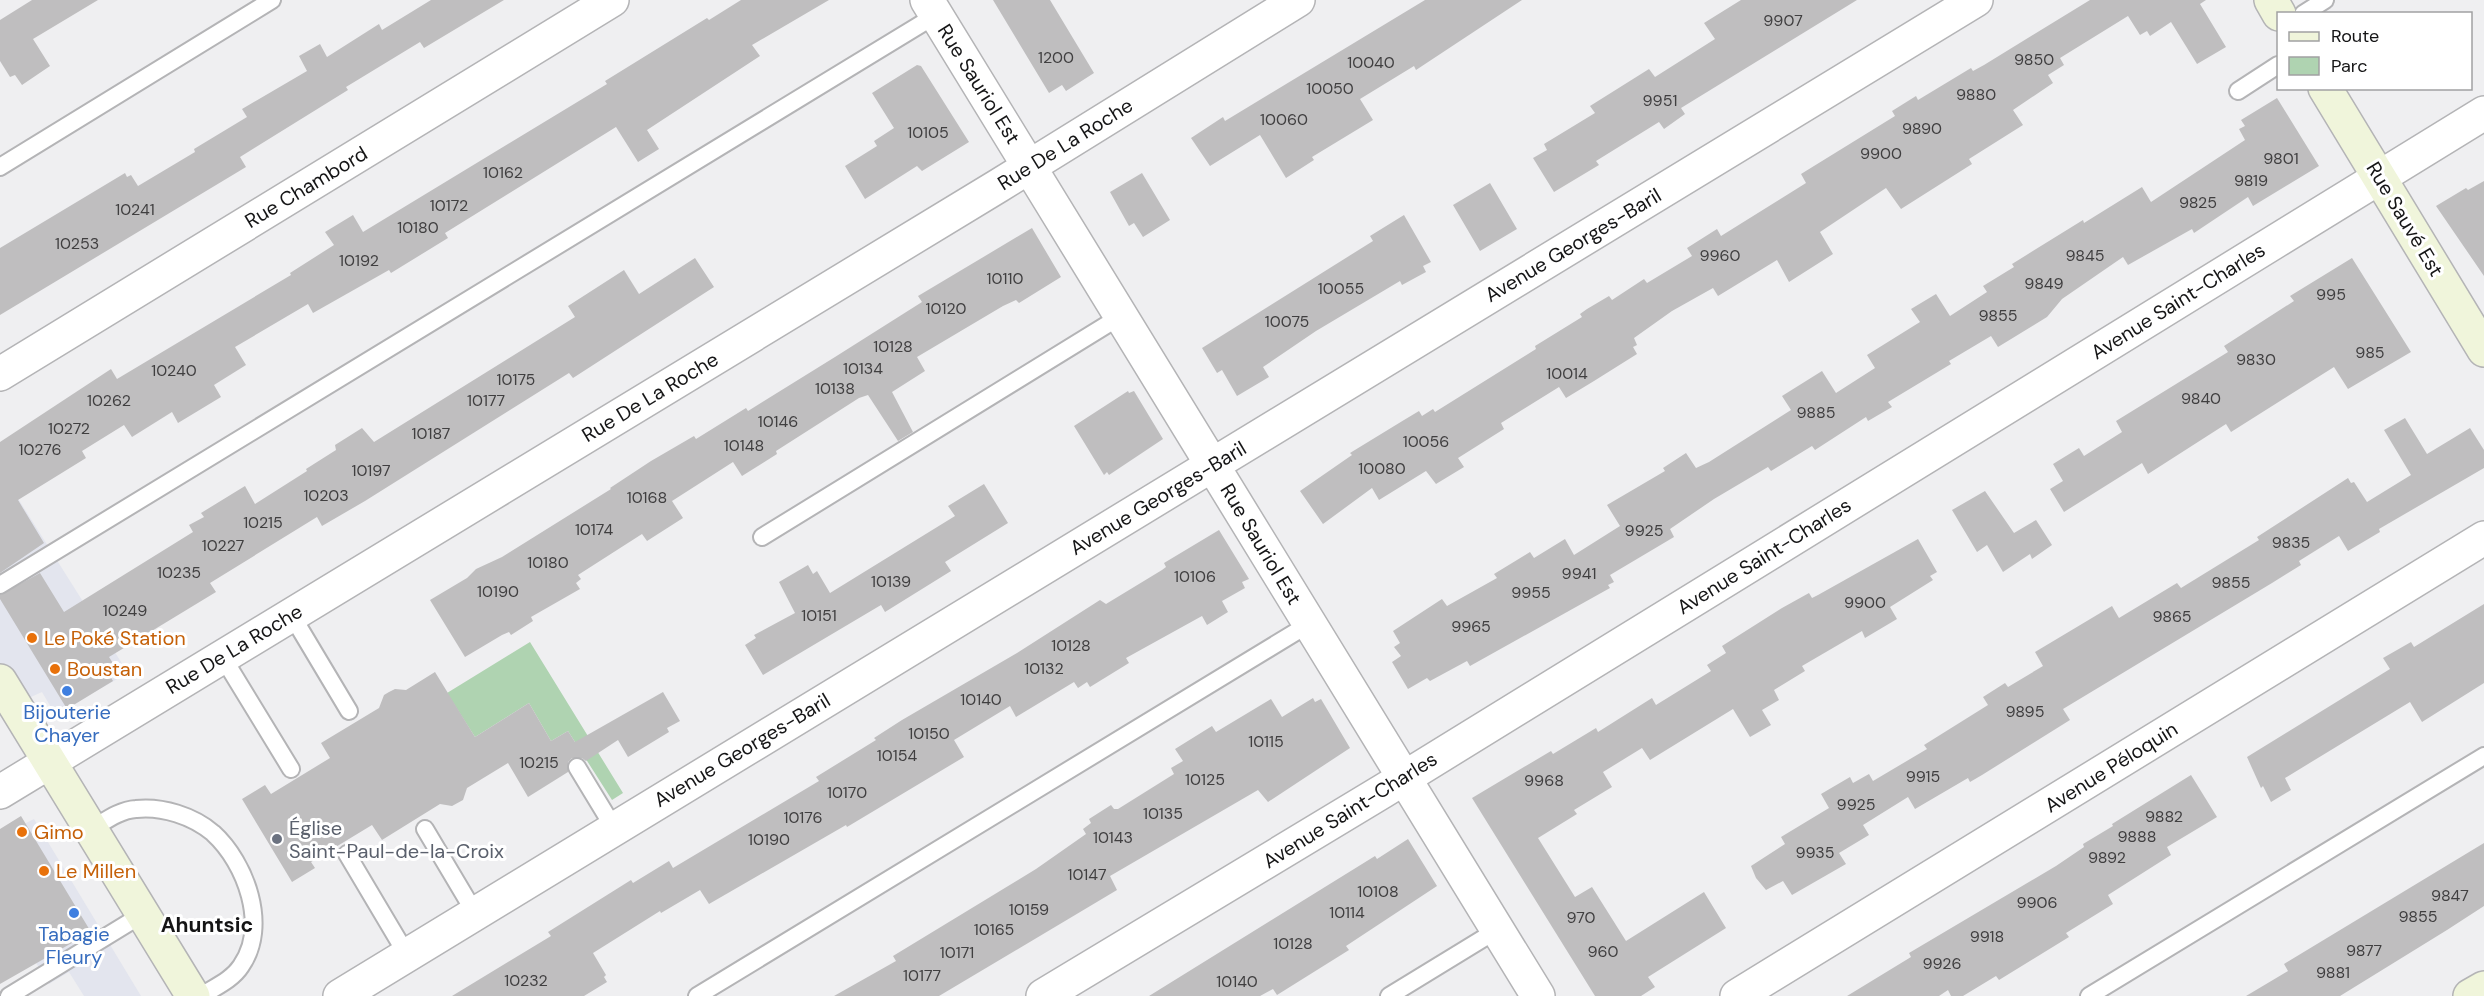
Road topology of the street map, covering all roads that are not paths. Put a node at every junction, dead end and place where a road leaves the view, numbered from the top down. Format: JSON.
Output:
{"nodes":[{"id":1,"x":272,"y":0,"type":"edge"},
{"id":2,"x":612,"y":0,"type":"edge"},
{"id":3,"x":1299,"y":0,"type":"edge"},
{"id":4,"x":1976,"y":0,"type":"edge"},
{"id":5,"x":2325,"y":0,"type":"edge"},
{"id":6,"x":932,"y":7,"type":"edge"},
{"id":7,"x":2306,"y":12,"type":"edge"},
{"id":8,"x":2277,"y":66,"type":"edge"},
{"id":9,"x":2326,"y":90,"type":"edge"},
{"id":10,"x":2238,"y":91,"type":"dead end"},
{"id":11,"x":2484,"y":113,"type":"edge"},
{"id":12,"x":1030,"y":166,"type":"junction"},
{"id":13,"x":0,"y":167,"type":"edge"},
{"id":14,"x":2379,"y":177,"type":"junction"},
{"id":15,"x":1121,"y":316,"type":"junction"},
{"id":16,"x":2480,"y":335,"type":"edge"},
{"id":17,"x":0,"y":374,"type":"edge"},
{"id":18,"x":1212,"y":464,"type":"junction"},
{"id":19,"x":762,"y":537,"type":"dead end"},
{"id":20,"x":2484,"y":538,"type":"edge"},
{"id":21,"x":0,"y":585,"type":"edge"},
{"id":22,"x":291,"y":614,"type":"junction"},
{"id":23,"x":1310,"y":624,"type":"junction"},
{"id":24,"x":222,"y":656,"type":"junction"},
{"id":25,"x":0,"y":681,"type":"edge"},
{"id":26,"x":349,"y":711,"type":"dead end"},
{"id":27,"x":2484,"y":756,"type":"edge"},
{"id":28,"x":49,"y":761,"type":"junction"},
{"id":29,"x":577,"y":767,"type":"dead end"},
{"id":30,"x":291,"y":770,"type":"dead end"},
{"id":31,"x":1403,"y":777,"type":"junction"},
{"id":32,"x":0,"y":792,"type":"edge"},
{"id":33,"x":614,"y":828,"type":"junction"},
{"id":34,"x":424,"y":829,"type":"dead end"},
{"id":35,"x":90,"y":830,"type":"junction"},
{"id":36,"x":347,"y":854,"type":"dead end"},
{"id":37,"x":475,"y":913,"type":"junction"},
{"id":38,"x":143,"y":914,"type":"junction"},
{"id":39,"x":1497,"y":930,"type":"junction"},
{"id":40,"x":407,"y":955,"type":"junction"},
{"id":41,"x":2484,"y":988,"type":"edge"},
{"id":42,"x":9,"y":996,"type":"edge"},
{"id":43,"x":193,"y":996,"type":"edge"},
{"id":44,"x":201,"y":996,"type":"edge"},
{"id":45,"x":340,"y":996,"type":"edge"},
{"id":46,"x":697,"y":996,"type":"edge"},
{"id":47,"x":1043,"y":996,"type":"edge"},
{"id":48,"x":1389,"y":996,"type":"edge"},
{"id":49,"x":1538,"y":996,"type":"edge"},
{"id":50,"x":1737,"y":996,"type":"edge"},
{"id":51,"x":2089,"y":996,"type":"edge"},
{"id":52,"x":2470,"y":996,"type":"edge"}],
"edges":[{"from":1,"to":13,"type":"lane"},
{"from":2,"to":17,"type":"street","name":"Rue Chambord"},
{"from":3,"to":12,"type":"street","name":"Rue De La Roche"},
{"from":4,"to":18,"type":"street","name":"Avenue Georges-Baril"},
{"from":5,"to":7,"type":"lane"},
{"from":6,"to":12,"type":"street","name":"Rue Sauriol Est"},
{"from":6,"to":21,"type":"lane"},
{"from":8,"to":10,"type":"lane"},
{"from":9,"to":14,"type":"street","name":"Rue Sauvé Est"},
{"from":11,"to":14,"type":"street","name":"Avenue Saint-Charles"},
{"from":12,"to":15,"type":"street","name":"Rue Sauriol Est"},
{"from":12,"to":22,"type":"street","name":"Rue De La Roche"},
{"from":14,"to":16,"type":"street","name":"Rue Sauvé Est"},
{"from":14,"to":31,"type":"street","name":"Avenue Saint-Charles"},
{"from":15,"to":18,"type":"street","name":"Rue Sauriol Est"},
{"from":15,"to":19,"type":"lane"},
{"from":18,"to":23,"type":"street","name":"Rue Sauriol Est"},
{"from":18,"to":33,"type":"street","name":"Avenue Georges-Baril"},
{"from":20,"to":50,"type":"street","name":"Avenue Péloquin"},
{"from":22,"to":24,"type":"street","name":"Rue De La Roche"},
{"from":22,"to":26,"type":"lane"},
{"from":23,"to":31,"type":"street","name":"Rue Sauriol Est"},
{"from":23,"to":46,"type":"lane"},
{"from":24,"to":28,"type":"street","name":"Rue De La Roche"},
{"from":24,"to":30,"type":"lane"},
{"from":25,"to":28,"type":"street"},
{"from":27,"to":51,"type":"lane"},
{"from":28,"to":32,"type":"street","name":"Rue De La Roche"},
{"from":28,"to":35,"type":"street"},
{"from":29,"to":33,"type":"lane"},
{"from":31,"to":39,"type":"street","name":"Rue Sauriol Est"},
{"from":31,"to":47,"type":"street","name":"Avenue Saint-Charles"},
{"from":33,"to":37,"type":"street","name":"Avenue Georges-Baril"},
{"from":34,"to":37,"type":"lane"},
{"from":35,"to":38,"type":"street"},
{"from":35,"to":44,"type":"lane"},
{"from":36,"to":40,"type":"lane"},
{"from":37,"to":40,"type":"street","name":"Avenue Georges-Baril"},
{"from":38,"to":42,"type":"lane"},
{"from":38,"to":43,"type":"street"},
{"from":39,"to":48,"type":"lane"},
{"from":39,"to":49,"type":"street","name":"Rue Sauriol Est"},
{"from":40,"to":45,"type":"street","name":"Avenue Georges-Baril"},
{"from":41,"to":52,"type":"street"}]}
